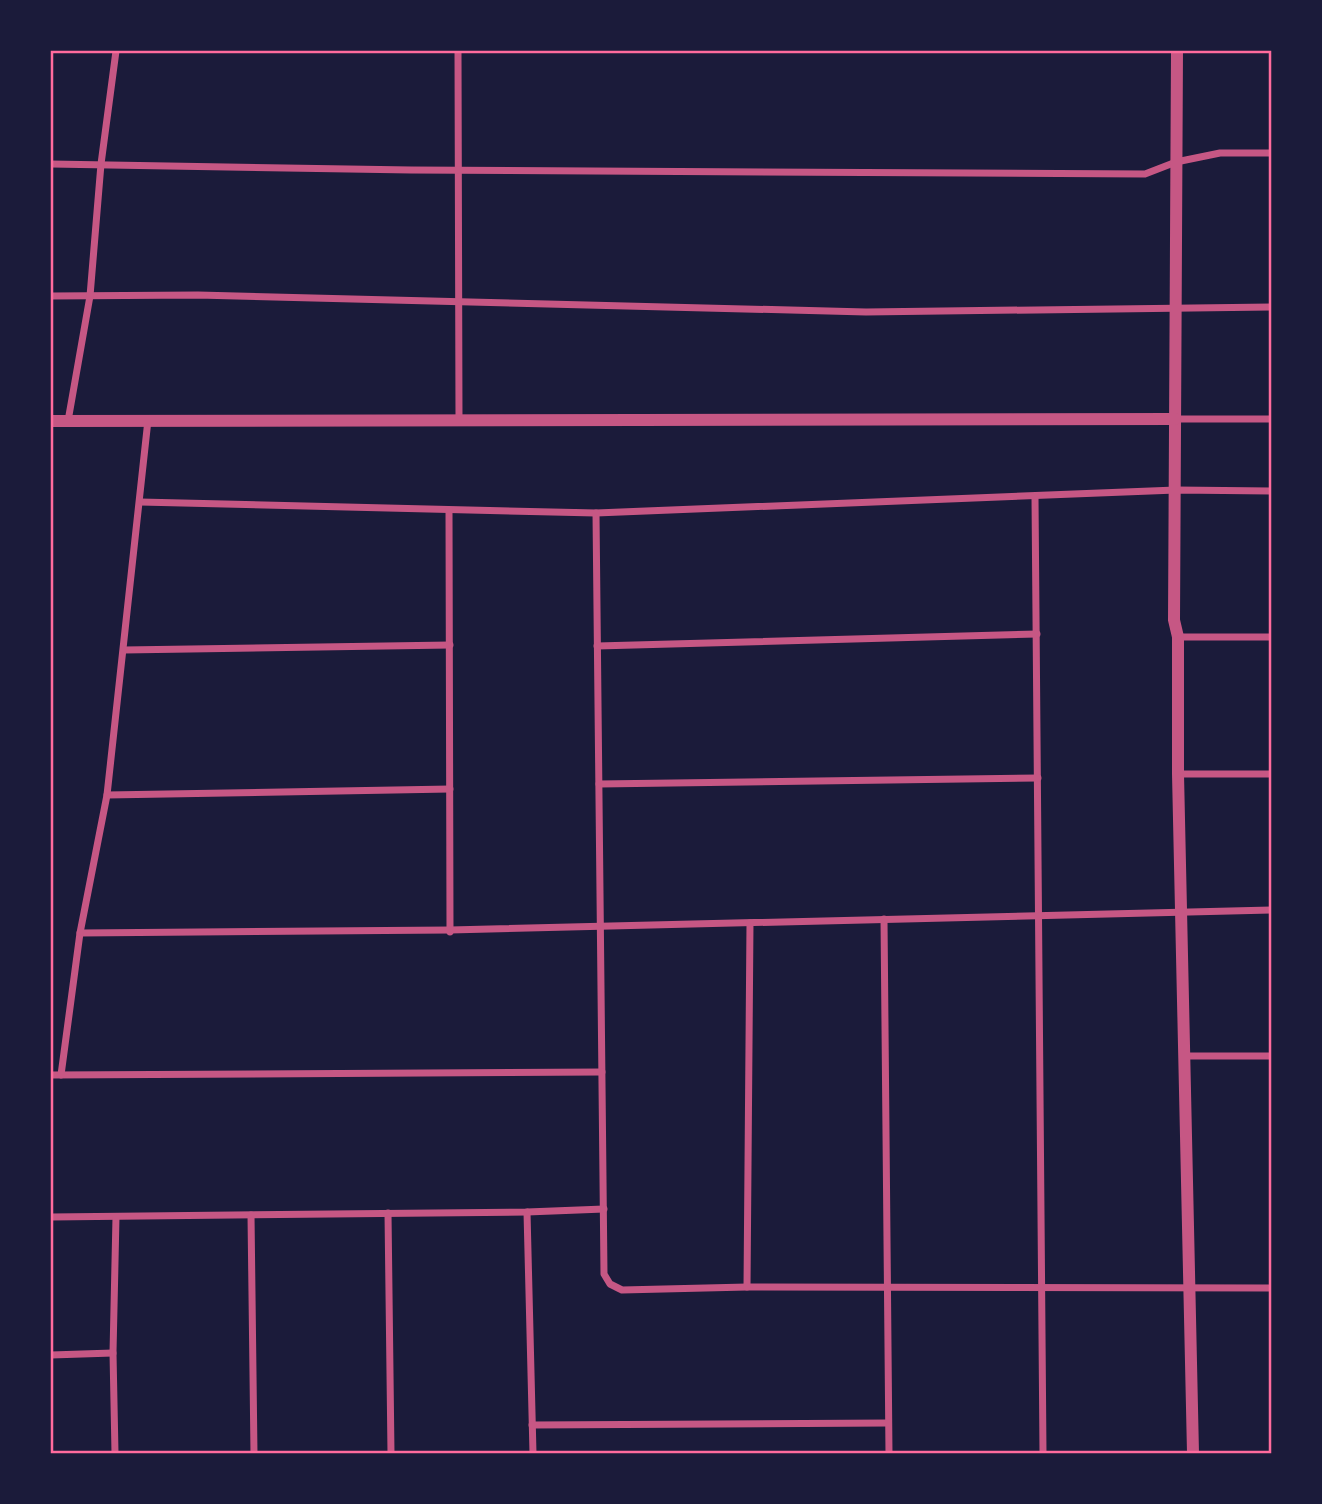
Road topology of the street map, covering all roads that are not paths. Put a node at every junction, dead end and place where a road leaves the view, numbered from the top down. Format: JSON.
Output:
{"nodes":[{"id":1,"x":116,"y":51,"type":"edge"},
{"id":2,"x":458,"y":51,"type":"edge"},
{"id":3,"x":1177,"y":51,"type":"edge"},
{"id":4,"x":1271,"y":153,"type":"edge"},
{"id":5,"x":1177,"y":163,"type":"junction"},
{"id":6,"x":51,"y":164,"type":"edge"},
{"id":7,"x":102,"y":164,"type":"junction"},
{"id":8,"x":459,"y":170,"type":"junction"},
{"id":9,"x":51,"y":296,"type":"edge"},
{"id":10,"x":90,"y":296,"type":"junction"},
{"id":11,"x":459,"y":302,"type":"junction"},
{"id":12,"x":1271,"y":307,"type":"edge"},
{"id":13,"x":1176,"y":308,"type":"junction"},
{"id":14,"x":1175,"y":419,"type":"junction"},
{"id":15,"x":1271,"y":419,"type":"edge"},
{"id":16,"x":148,"y":420,"type":"junction"},
{"id":17,"x":51,"y":421,"type":"edge"},
{"id":18,"x":68,"y":421,"type":"junction"},
{"id":19,"x":460,"y":421,"type":"junction"},
{"id":20,"x":1176,"y":491,"type":"junction"},
{"id":21,"x":1271,"y":491,"type":"edge"},
{"id":22,"x":1035,"y":497,"type":"junction"},
{"id":23,"x":140,"y":502,"type":"junction"},
{"id":24,"x":449,"y":510,"type":"junction"},
{"id":25,"x":596,"y":513,"type":"junction"},
{"id":26,"x":1037,"y":634,"type":"junction"},
{"id":27,"x":1271,"y":637,"type":"edge"},
{"id":28,"x":1178,"y":638,"type":"junction"},
{"id":29,"x":450,"y":645,"type":"junction"},
{"id":30,"x":597,"y":646,"type":"junction"},
{"id":31,"x":124,"y":650,"type":"junction"},
{"id":32,"x":1178,"y":774,"type":"junction"},
{"id":33,"x":1271,"y":774,"type":"edge"},
{"id":34,"x":1038,"y":778,"type":"junction"},
{"id":35,"x":599,"y":784,"type":"junction"},
{"id":36,"x":450,"y":789,"type":"junction"},
{"id":37,"x":107,"y":795,"type":"junction"},
{"id":38,"x":1181,"y":911,"type":"junction"},
{"id":39,"x":1271,"y":911,"type":"edge"},
{"id":40,"x":1039,"y":915,"type":"junction"},
{"id":41,"x":884,"y":919,"type":"junction"},
{"id":42,"x":750,"y":923,"type":"junction"},
{"id":43,"x":600,"y":927,"type":"junction"},
{"id":44,"x":450,"y":931,"type":"junction"},
{"id":45,"x":80,"y":933,"type":"junction"},
{"id":46,"x":1184,"y":1056,"type":"junction"},
{"id":47,"x":1271,"y":1056,"type":"edge"},
{"id":48,"x":602,"y":1072,"type":"junction"},
{"id":49,"x":51,"y":1075,"type":"edge"},
{"id":50,"x":61,"y":1075,"type":"junction"},
{"id":51,"x":604,"y":1209,"type":"junction"},
{"id":52,"x":527,"y":1212,"type":"junction"},
{"id":53,"x":388,"y":1213,"type":"junction"},
{"id":54,"x":251,"y":1215,"type":"junction"},
{"id":55,"x":51,"y":1217,"type":"edge"},
{"id":56,"x":116,"y":1217,"type":"junction"},
{"id":57,"x":747,"y":1287,"type":"junction"},
{"id":58,"x":887,"y":1288,"type":"junction"},
{"id":59,"x":1042,"y":1288,"type":"junction"},
{"id":60,"x":1271,"y":1288,"type":"edge"},
{"id":61,"x":1189,"y":1289,"type":"junction"},
{"id":62,"x":113,"y":1353,"type":"junction"},
{"id":63,"x":51,"y":1355,"type":"edge"},
{"id":64,"x":888,"y":1423,"type":"junction"},
{"id":65,"x":532,"y":1425,"type":"junction"},
{"id":66,"x":115,"y":1453,"type":"edge"},
{"id":67,"x":254,"y":1453,"type":"edge"},
{"id":68,"x":391,"y":1453,"type":"edge"},
{"id":69,"x":533,"y":1453,"type":"edge"},
{"id":70,"x":889,"y":1453,"type":"edge"},
{"id":71,"x":1043,"y":1453,"type":"edge"},
{"id":72,"x":1193,"y":1453,"type":"edge"}],
"edges":[{"from":1,"to":7,"type":"street"},
{"from":2,"to":8,"type":"street"},
{"from":3,"to":5,"type":"street"},
{"from":4,"to":5,"type":"street"},
{"from":5,"to":8,"type":"street"},
{"from":5,"to":13,"type":"street"},
{"from":6,"to":7,"type":"street"},
{"from":7,"to":8,"type":"street"},
{"from":7,"to":10,"type":"street"},
{"from":8,"to":11,"type":"street"},
{"from":9,"to":10,"type":"street"},
{"from":10,"to":11,"type":"street"},
{"from":10,"to":18,"type":"street"},
{"from":11,"to":13,"type":"street"},
{"from":11,"to":19,"type":"street"},
{"from":12,"to":13,"type":"street"},
{"from":13,"to":14,"type":"street"},
{"from":14,"to":15,"type":"street"},
{"from":14,"to":19,"type":"street"},
{"from":14,"to":20,"type":"street"},
{"from":16,"to":18,"type":"street"},
{"from":16,"to":19,"type":"street"},
{"from":16,"to":23,"type":"street"},
{"from":17,"to":18,"type":"street"},
{"from":20,"to":21,"type":"street"},
{"from":20,"to":22,"type":"street"},
{"from":20,"to":28,"type":"street"},
{"from":22,"to":25,"type":"street"},
{"from":22,"to":26,"type":"street"},
{"from":23,"to":24,"type":"street"},
{"from":23,"to":31,"type":"street"},
{"from":24,"to":25,"type":"street"},
{"from":24,"to":29,"type":"street"},
{"from":25,"to":30,"type":"street"},
{"from":26,"to":30,"type":"street"},
{"from":26,"to":34,"type":"street"},
{"from":27,"to":28,"type":"street"},
{"from":28,"to":32,"type":"street"},
{"from":29,"to":31,"type":"street"},
{"from":29,"to":36,"type":"street"},
{"from":30,"to":35,"type":"street"},
{"from":31,"to":37,"type":"street"},
{"from":32,"to":33,"type":"street"},
{"from":32,"to":38,"type":"street"},
{"from":34,"to":35,"type":"street"},
{"from":34,"to":40,"type":"street"},
{"from":35,"to":43,"type":"street"},
{"from":36,"to":37,"type":"street"},
{"from":36,"to":44,"type":"street"},
{"from":37,"to":45,"type":"street"},
{"from":38,"to":39,"type":"street"},
{"from":38,"to":40,"type":"street"},
{"from":38,"to":46,"type":"street"},
{"from":40,"to":41,"type":"street"},
{"from":40,"to":59,"type":"street"},
{"from":41,"to":42,"type":"street"},
{"from":41,"to":58,"type":"street"},
{"from":42,"to":43,"type":"street"},
{"from":42,"to":57,"type":"street"},
{"from":43,"to":44,"type":"street"},
{"from":43,"to":48,"type":"street"},
{"from":44,"to":45,"type":"street"},
{"from":45,"to":50,"type":"street"},
{"from":46,"to":47,"type":"street"},
{"from":46,"to":61,"type":"street"},
{"from":48,"to":50,"type":"street"},
{"from":48,"to":51,"type":"street"},
{"from":49,"to":50,"type":"street"},
{"from":51,"to":52,"type":"street"},
{"from":51,"to":57,"type":"street"},
{"from":52,"to":53,"type":"street"},
{"from":52,"to":65,"type":"street"},
{"from":53,"to":54,"type":"street"},
{"from":53,"to":68,"type":"street"},
{"from":54,"to":56,"type":"street"},
{"from":54,"to":67,"type":"street"},
{"from":55,"to":56,"type":"street"},
{"from":56,"to":62,"type":"street"},
{"from":57,"to":58,"type":"street"},
{"from":58,"to":59,"type":"street"},
{"from":58,"to":64,"type":"street"},
{"from":59,"to":61,"type":"street"},
{"from":59,"to":71,"type":"street"},
{"from":60,"to":61,"type":"street"},
{"from":61,"to":72,"type":"street"},
{"from":62,"to":63,"type":"street"},
{"from":62,"to":66,"type":"street"},
{"from":64,"to":65,"type":"street"},
{"from":64,"to":70,"type":"street"},
{"from":65,"to":69,"type":"street"}]}
